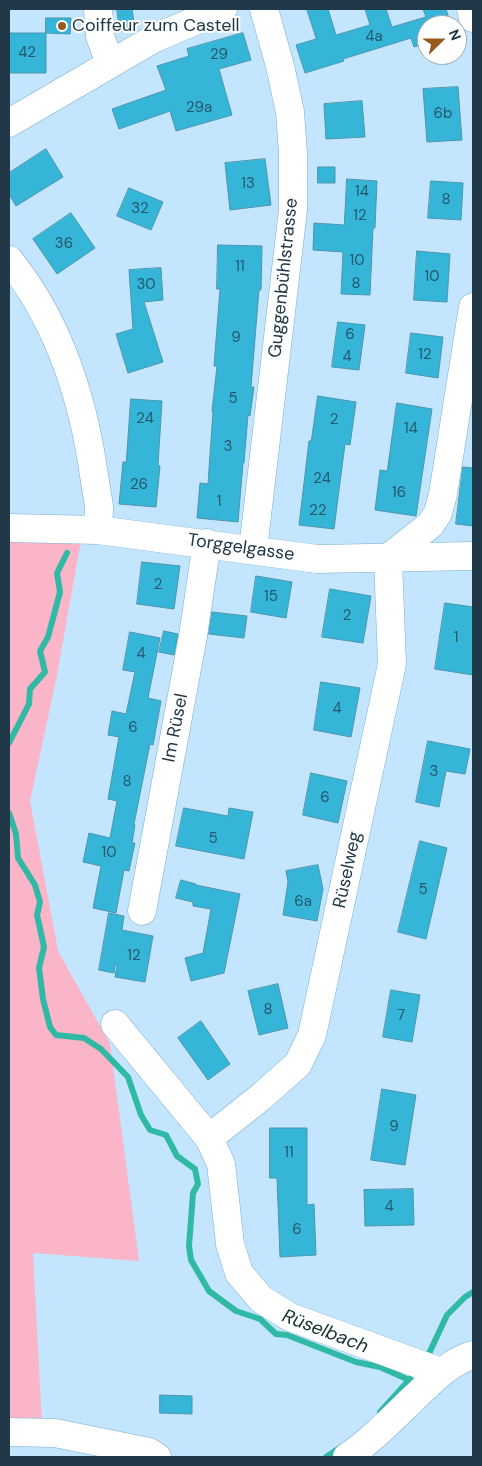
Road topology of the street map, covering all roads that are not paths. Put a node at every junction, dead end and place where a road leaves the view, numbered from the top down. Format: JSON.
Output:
{"nodes":[{"id":1,"x":98,"y":9,"type":"edge"},
{"id":2,"x":223,"y":9,"type":"edge"},
{"id":3,"x":264,"y":9,"type":"edge"},
{"id":4,"x":471,"y":9,"type":"edge"},
{"id":5,"x":473,"y":18,"type":"edge"},
{"id":6,"x":110,"y":64,"type":"junction"},
{"id":7,"x":9,"y":122,"type":"edge"},
{"id":8,"x":9,"y":260,"type":"edge"},
{"id":9,"x":473,"y":308,"type":"edge"},
{"id":10,"x":9,"y":528,"type":"edge"},
{"id":11,"x":98,"y":530,"type":"junction"},
{"id":12,"x":207,"y":544,"type":"junction"},
{"id":13,"x":254,"y":549,"type":"junction"},
{"id":14,"x":473,"y":556,"type":"edge"},
{"id":15,"x":388,"y":558,"type":"junction"},
{"id":16,"x":142,"y":911,"type":"dead end"},
{"id":17,"x":115,"y":1024,"type":"dead end"},
{"id":18,"x":209,"y":1138,"type":"junction"},
{"id":19,"x":473,"y":1355,"type":"edge"},
{"id":20,"x":428,"y":1367,"type":"junction"},
{"id":21,"x":9,"y":1432,"type":"edge"},
{"id":22,"x":157,"y":1457,"type":"edge"},
{"id":23,"x":347,"y":1457,"type":"edge"}],
"edges":[{"from":1,"to":6,"type":"street"},
{"from":2,"to":6,"type":"street"},
{"from":3,"to":13,"type":"street","name":"Guggenbühlstrasse"},
{"from":4,"to":5,"type":"street"},
{"from":6,"to":7,"type":"street"},
{"from":8,"to":11,"type":"street"},
{"from":9,"to":15,"type":"street"},
{"from":10,"to":11,"type":"street","name":"Torggelgasse"},
{"from":11,"to":12,"type":"street","name":"Torggelgasse"},
{"from":12,"to":13,"type":"street","name":"Torggelgasse"},
{"from":12,"to":16,"type":"street","name":"Im Rüsel"},
{"from":13,"to":15,"type":"street","name":"Torggelgasse"},
{"from":14,"to":15,"type":"street","name":"Torggelgasse"},
{"from":15,"to":18,"type":"street","name":"Rüselweg"},
{"from":17,"to":18,"type":"street"},
{"from":18,"to":20,"type":"street"},
{"from":19,"to":20,"type":"street"},
{"from":20,"to":23,"type":"street"},
{"from":21,"to":22,"type":"street"}]}
